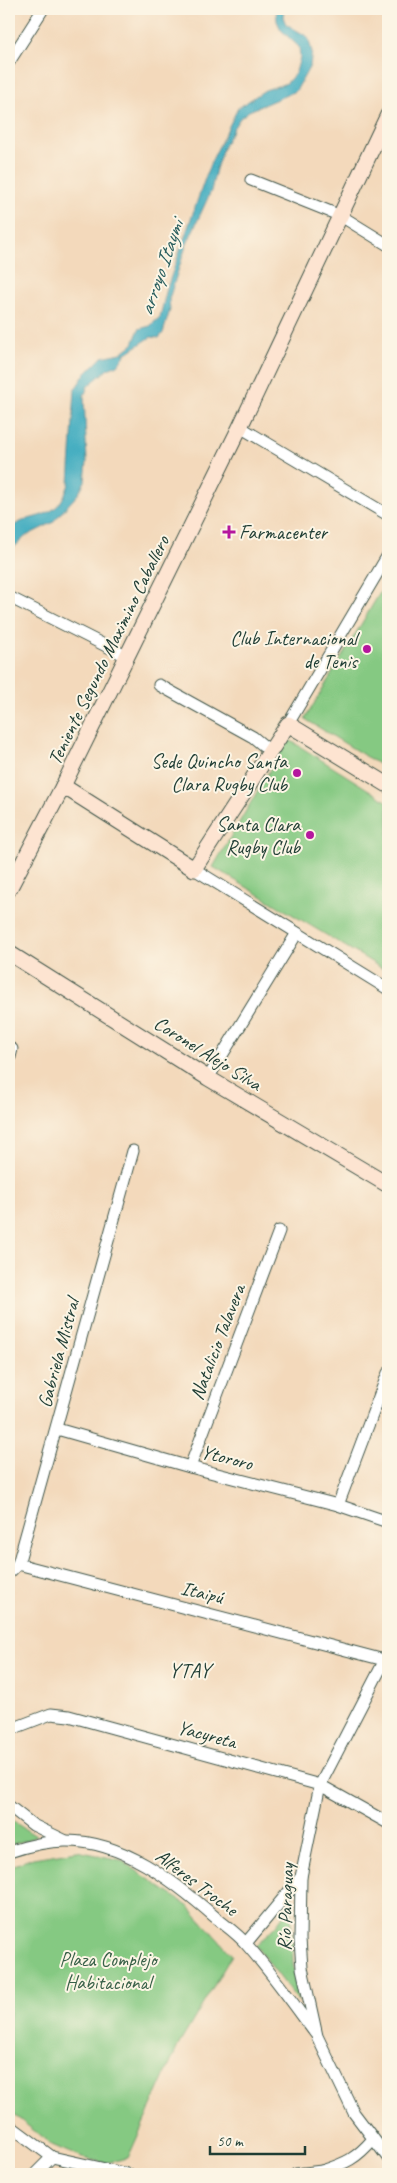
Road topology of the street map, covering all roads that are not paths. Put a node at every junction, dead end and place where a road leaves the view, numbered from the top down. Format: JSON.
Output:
{"nodes":[{"id":1,"x":43,"y":9,"type":"edge"},
{"id":2,"x":9,"y":62,"type":"edge"},
{"id":3,"x":388,"y":115,"type":"edge"},
{"id":4,"x":251,"y":180,"type":"dead end"},
{"id":5,"x":341,"y":216,"type":"junction"},
{"id":6,"x":388,"y":245,"type":"edge"},
{"id":7,"x":240,"y":428,"type":"junction"},
{"id":8,"x":388,"y":515,"type":"edge"},
{"id":9,"x":388,"y":555,"type":"edge"},
{"id":10,"x":9,"y":597,"type":"edge"},
{"id":11,"x":126,"y":656,"type":"junction"},
{"id":12,"x":159,"y":685,"type":"dead end"},
{"id":13,"x":288,"y":724,"type":"junction"},
{"id":14,"x":270,"y":751,"type":"junction"},
{"id":15,"x":388,"y":785,"type":"edge"},
{"id":16,"x":63,"y":786,"type":"junction"},
{"id":17,"x":194,"y":869,"type":"junction"},
{"id":18,"x":9,"y":889,"type":"edge"},
{"id":19,"x":297,"y":933,"type":"junction"},
{"id":20,"x":9,"y":953,"type":"edge"},
{"id":21,"x":388,"y":989,"type":"edge"},
{"id":22,"x":12,"y":1048,"type":"dead end"},
{"id":23,"x":9,"y":1061,"type":"edge"},
{"id":24,"x":208,"y":1078,"type":"junction"},
{"id":25,"x":133,"y":1151,"type":"dead end"},
{"id":26,"x":388,"y":1185,"type":"edge"},
{"id":27,"x":279,"y":1231,"type":"dead end"},
{"id":28,"x":388,"y":1373,"type":"edge"},
{"id":29,"x":57,"y":1429,"type":"junction"},
{"id":30,"x":190,"y":1467,"type":"junction"},
{"id":31,"x":338,"y":1505,"type":"junction"},
{"id":32,"x":388,"y":1522,"type":"edge"},
{"id":33,"x":18,"y":1564,"type":"junction"},
{"id":34,"x":9,"y":1573,"type":"edge"},
{"id":35,"x":387,"y":1658,"type":"edge"},
{"id":36,"x":9,"y":1730,"type":"edge"},
{"id":37,"x":320,"y":1785,"type":"junction"},
{"id":38,"x":9,"y":1806,"type":"edge"},
{"id":39,"x":388,"y":1823,"type":"edge"},
{"id":40,"x":66,"y":1841,"type":"junction"},
{"id":41,"x":9,"y":1852,"type":"edge"},
{"id":42,"x":301,"y":1877,"type":"junction"},
{"id":43,"x":246,"y":1943,"type":"junction"},
{"id":44,"x":317,"y":2036,"type":"junction"},
{"id":45,"x":9,"y":2125,"type":"edge"},
{"id":46,"x":373,"y":2139,"type":"junction"},
{"id":47,"x":52,"y":2157,"type":"junction"},
{"id":48,"x":388,"y":2158,"type":"edge"},
{"id":49,"x":324,"y":2172,"type":"edge"},
{"id":50,"x":34,"y":2174,"type":"edge"},
{"id":51,"x":128,"y":2174,"type":"edge"},
{"id":52,"x":296,"y":2174,"type":"edge"}],
"edges":[{"from":1,"to":2,"type":"street"},
{"from":3,"to":5,"type":"main road","name":"Teniente Segundo Maximino Caballero"},
{"from":4,"to":5,"type":"street"},
{"from":5,"to":6,"type":"street"},
{"from":5,"to":7,"type":"main road","name":"Teniente Segundo Maximino Caballero"},
{"from":7,"to":8,"type":"street"},
{"from":7,"to":11,"type":"main road","name":"Teniente Segundo Maximino Caballero"},
{"from":9,"to":13,"type":"street"},
{"from":10,"to":11,"type":"street"},
{"from":11,"to":16,"type":"main road","name":"Teniente Segundo Maximino Caballero"},
{"from":12,"to":14,"type":"street"},
{"from":13,"to":14,"type":"main road"},
{"from":13,"to":15,"type":"main road"},
{"from":14,"to":17,"type":"main road"},
{"from":16,"to":17,"type":"main road"},
{"from":16,"to":18,"type":"main road","name":"Teniente Segundo Maximino Caballero"},
{"from":17,"to":19,"type":"street"},
{"from":19,"to":21,"type":"street"},
{"from":19,"to":24,"type":"street"},
{"from":20,"to":24,"type":"main road","name":"Coronel Alejo Silva"},
{"from":22,"to":23,"type":"street"},
{"from":24,"to":26,"type":"main road","name":"Coronel Alejo Silva"},
{"from":25,"to":29,"type":"street","name":"Gabriela Mistral"},
{"from":27,"to":30,"type":"street","name":"Natalicio Talavera"},
{"from":28,"to":31,"type":"street"},
{"from":29,"to":30,"type":"street","name":"Ytororo"},
{"from":29,"to":33,"type":"street","name":"Gabriela Mistral"},
{"from":30,"to":31,"type":"street","name":"Ytororo"},
{"from":31,"to":32,"type":"street","name":"Ytororo"},
{"from":33,"to":34,"type":"street"},
{"from":33,"to":35,"type":"street","name":"Itaipú"},
{"from":35,"to":37,"type":"street","name":"Río Paraguay"},
{"from":36,"to":37,"type":"street","name":"Yacyreta"},
{"from":37,"to":39,"type":"street","name":"Yacyreta"},
{"from":37,"to":42,"type":"street","name":"Río Paraguay"},
{"from":38,"to":40,"type":"street"},
{"from":40,"to":41,"type":"street","name":"Alferes Troche"},
{"from":40,"to":43,"type":"street","name":"Alferes Troche"},
{"from":42,"to":43,"type":"street"},
{"from":42,"to":44,"type":"street","name":"Río Paraguay"},
{"from":43,"to":44,"type":"street","name":"Alferes Troche"},
{"from":44,"to":46,"type":"street","name":"Río Paraguay"},
{"from":45,"to":47,"type":"street"},
{"from":46,"to":48,"type":"street","name":"Río Paraguay"},
{"from":46,"to":49,"type":"street"},
{"from":47,"to":50,"type":"street"},
{"from":47,"to":51,"type":"street"},
{"from":49,"to":52,"type":"street"}]}
